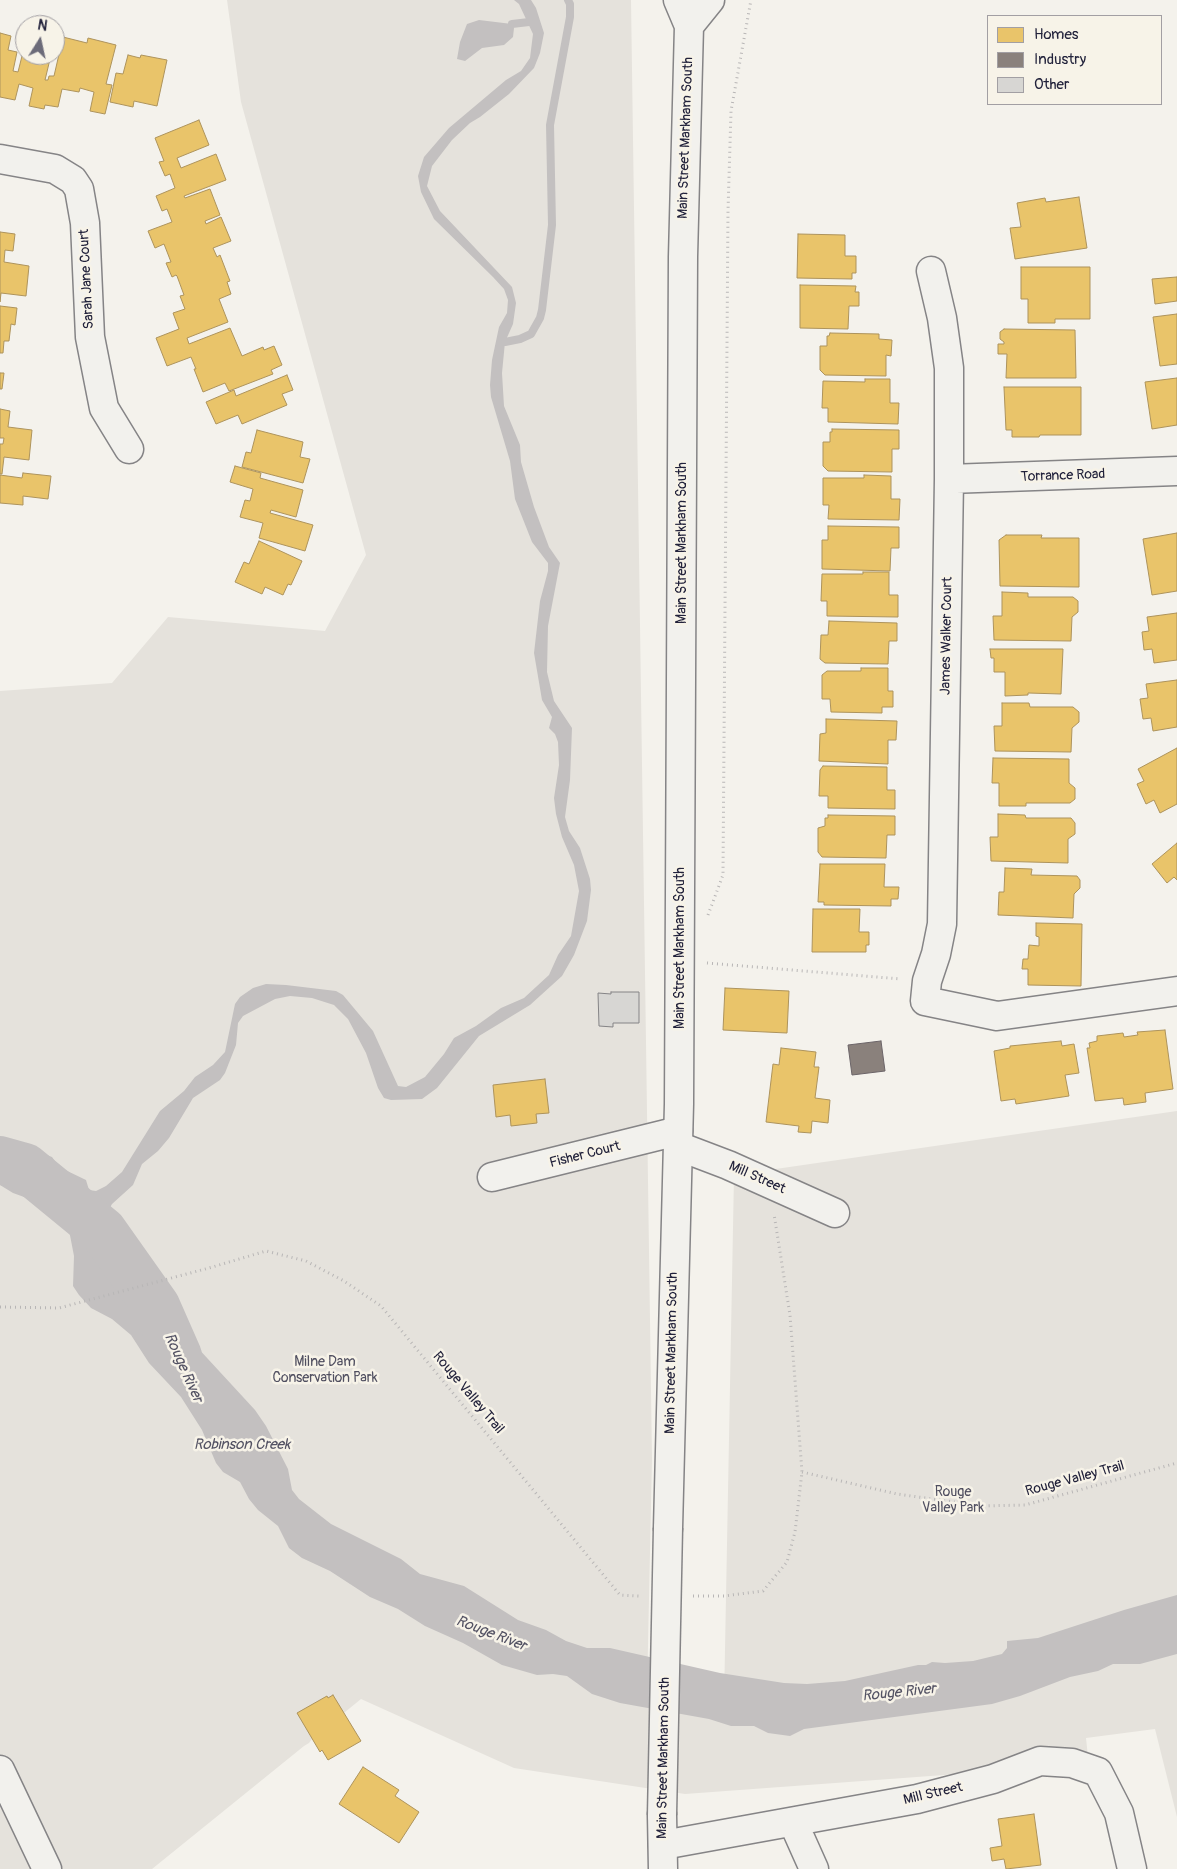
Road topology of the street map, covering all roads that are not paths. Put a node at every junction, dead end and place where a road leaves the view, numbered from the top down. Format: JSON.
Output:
{"nodes":[{"id":1,"x":678,"y":0,"type":"edge"},
{"id":2,"x":710,"y":0,"type":"edge"},
{"id":3,"x":689,"y":26,"type":"junction"},
{"id":4,"x":0,"y":159,"type":"edge"},
{"id":5,"x":931,"y":271,"type":"dead end"},
{"id":6,"x":128,"y":449,"type":"dead end"},
{"id":7,"x":1177,"y":472,"type":"edge"},
{"id":8,"x":949,"y":480,"type":"junction"},
{"id":9,"x":1177,"y":991,"type":"edge"},
{"id":10,"x":678,"y":1138,"type":"junction"},
{"id":11,"x":492,"y":1177,"type":"dead end"},
{"id":12,"x":835,"y":1213,"type":"dead end"},
{"id":13,"x":0,"y":1770,"type":"edge"},
{"id":14,"x":794,"y":1822,"type":"junction"},
{"id":15,"x":663,"y":1857,"type":"edge"},
{"id":16,"x":47,"y":1869,"type":"edge"},
{"id":17,"x":814,"y":1869,"type":"edge"},
{"id":18,"x":1132,"y":1869,"type":"edge"}],
"edges":[{"from":1,"to":3,"type":"street","name":"Main Street Markham South"},
{"from":2,"to":3,"type":"street"},
{"from":3,"to":10,"type":"street","name":"Main Street Markham South"},
{"from":4,"to":6,"type":"street","name":"Sarah Jane Court"},
{"from":5,"to":8,"type":"street","name":"James Walker Court"},
{"from":7,"to":8,"type":"street","name":"Torrance Road"},
{"from":8,"to":9,"type":"street","name":"James Walker Court"},
{"from":10,"to":11,"type":"street","name":"Fisher Court"},
{"from":10,"to":12,"type":"street","name":"Mill Street"},
{"from":10,"to":15,"type":"street","name":"Main Street Markham South","bridge":true},
{"from":13,"to":16,"type":"street"},
{"from":14,"to":15,"type":"street","name":"Mill Street"},
{"from":14,"to":17,"type":"street"},
{"from":14,"to":18,"type":"street","name":"Mill Street"}]}
